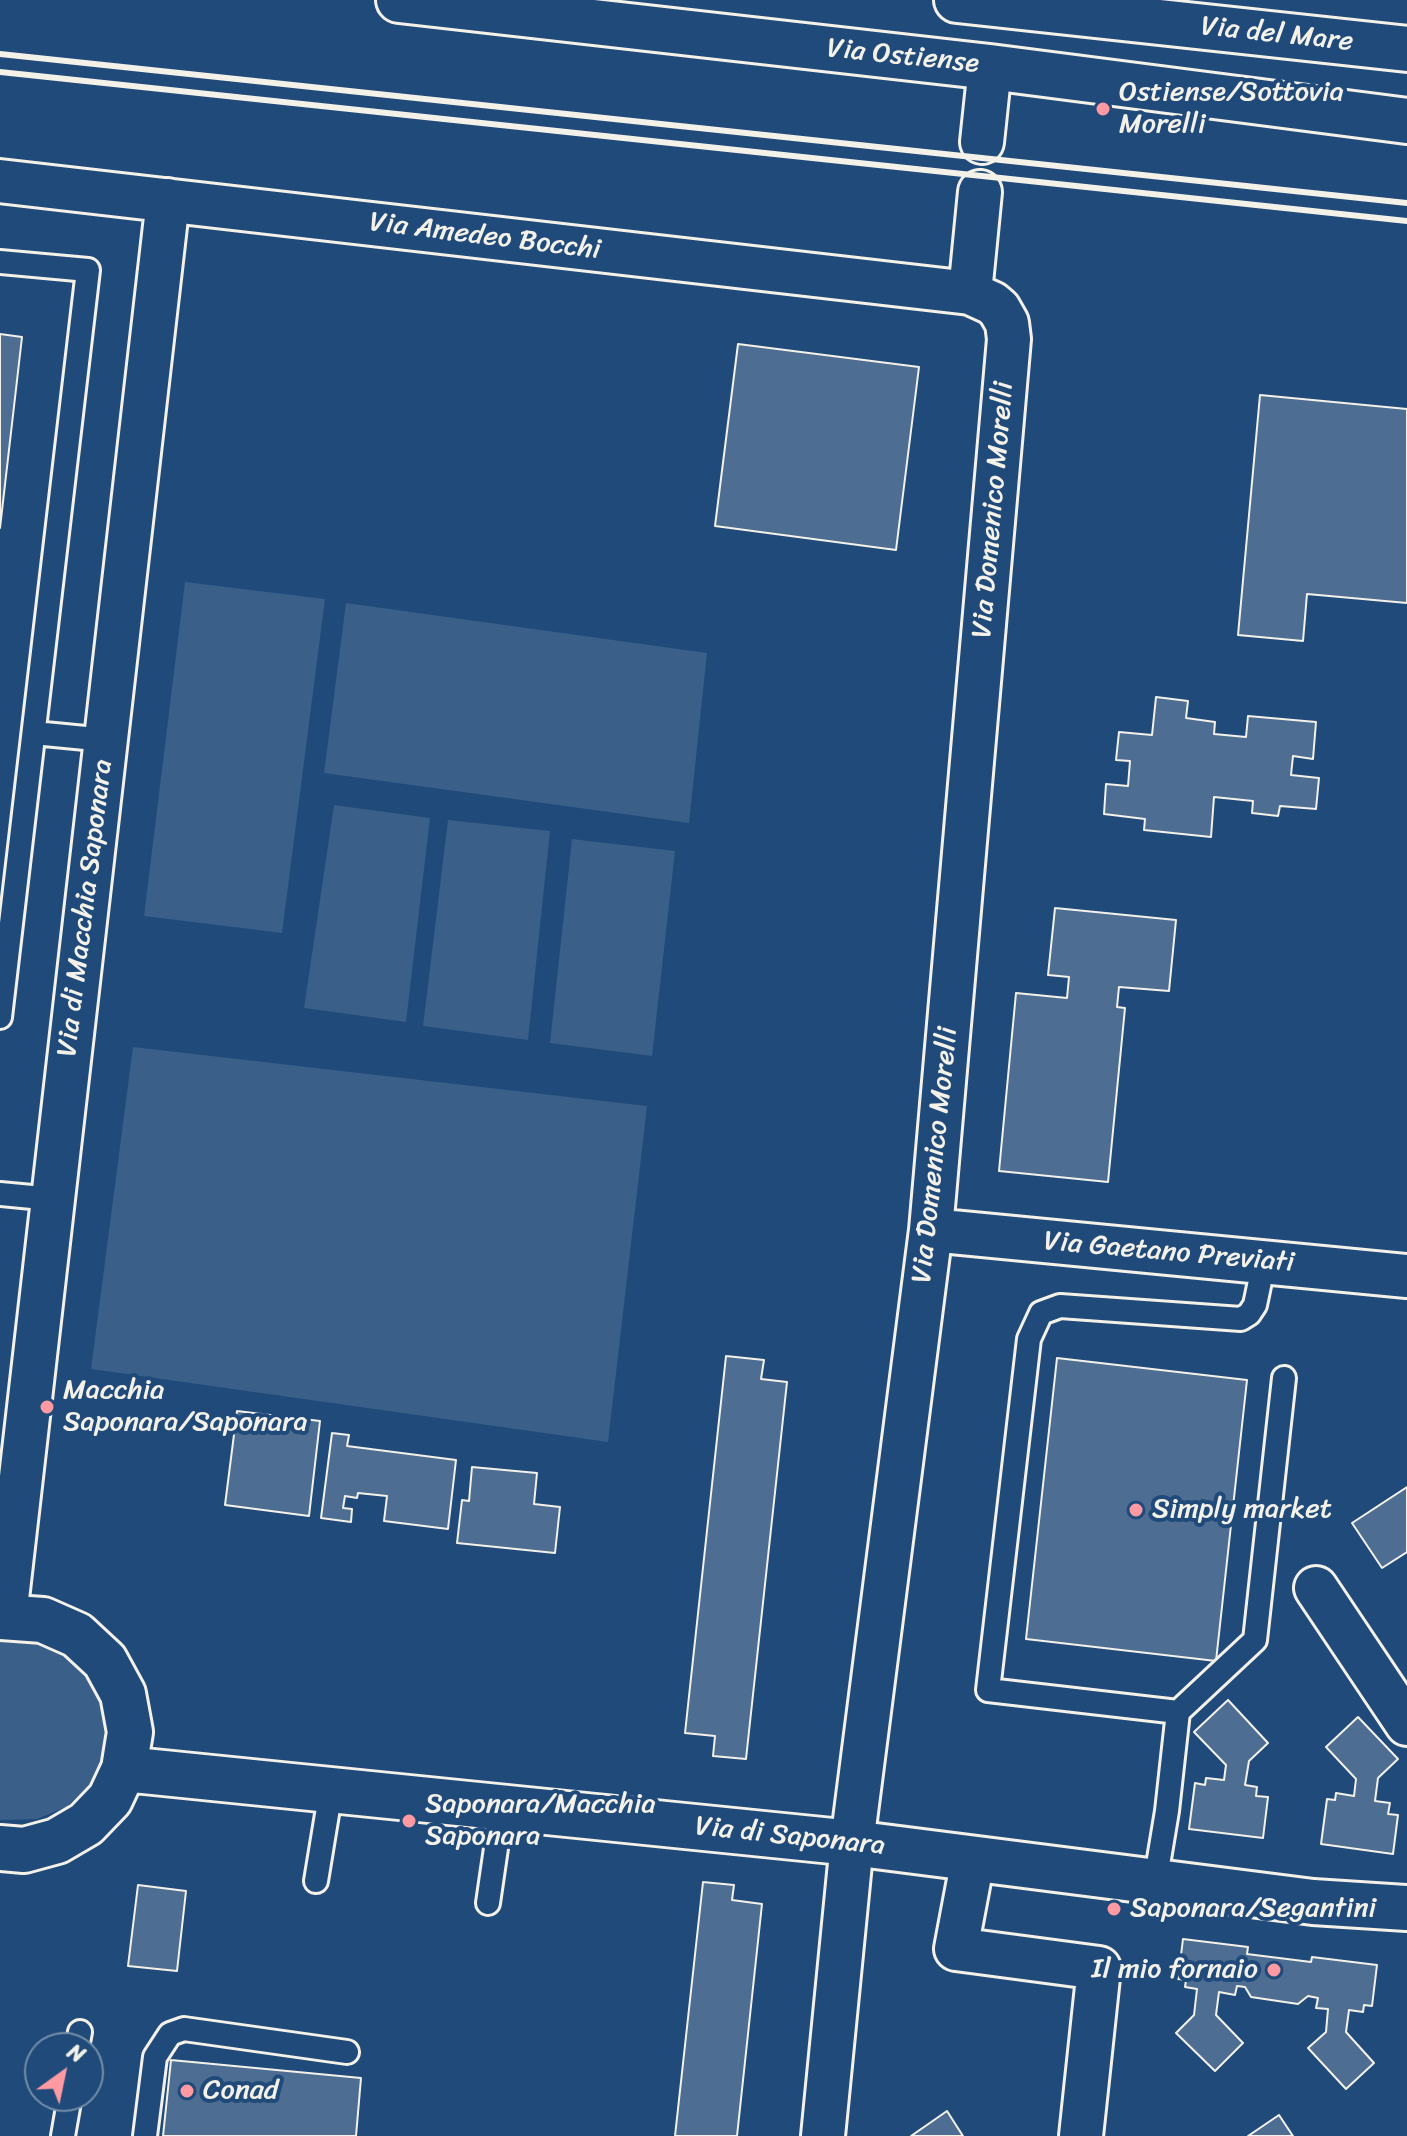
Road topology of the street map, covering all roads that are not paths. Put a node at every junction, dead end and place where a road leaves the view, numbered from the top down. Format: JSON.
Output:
{"nodes":[{"id":1,"x":399,"y":0,"type":"edge"},
{"id":2,"x":957,"y":0,"type":"edge"},
{"id":3,"x":1407,"y":49,"type":"edge"},
{"id":4,"x":990,"y":67,"type":"junction"},
{"id":5,"x":1407,"y":121,"type":"edge"},
{"id":6,"x":982,"y":142,"type":"dead end"},
{"id":7,"x":0,"y":181,"type":"edge"},
{"id":8,"x":980,"y":192,"type":"dead end"},
{"id":9,"x":168,"y":200,"type":"junction"},
{"id":10,"x":0,"y":262,"type":"edge"},
{"id":11,"x":970,"y":293,"type":"junction"},
{"id":12,"x":34,"y":733,"type":"junction"},
{"id":13,"x":106,"y":740,"type":"junction"},
{"id":14,"x":0,"y":1017,"type":"edge"},
{"id":15,"x":0,"y":1194,"type":"edge"},
{"id":16,"x":53,"y":1199,"type":"junction"},
{"id":17,"x":931,"y":1230,"type":"junction"},
{"id":18,"x":1264,"y":1262,"type":"junction"},
{"id":19,"x":1407,"y":1276,"type":"edge"},
{"id":20,"x":1284,"y":1378,"type":"dead end"},
{"id":21,"x":1316,"y":1588,"type":"dead end"},
{"id":22,"x":2,"y":1616,"type":"edge"},
{"id":23,"x":1178,"y":1712,"type":"junction"},
{"id":24,"x":1407,"y":1724,"type":"edge"},
{"id":25,"x":124,"y":1769,"type":"junction"},
{"id":26,"x":331,"y":1790,"type":"junction"},
{"id":27,"x":502,"y":1807,"type":"junction"},
{"id":28,"x":852,"y":1843,"type":"junction"},
{"id":29,"x":0,"y":1848,"type":"edge"},
{"id":30,"x":973,"y":1859,"type":"junction"},
{"id":31,"x":316,"y":1881,"type":"dead end"},
{"id":32,"x":1155,"y":1883,"type":"junction"},
{"id":33,"x":488,"y":1903,"type":"dead end"},
{"id":34,"x":1407,"y":1908,"type":"edge"},
{"id":35,"x":347,"y":2052,"type":"dead end"},
{"id":36,"x":67,"y":2112,"type":"edge"},
{"id":37,"x":63,"y":2136,"type":"edge"},
{"id":38,"x":145,"y":2136,"type":"edge"},
{"id":39,"x":823,"y":2136,"type":"edge"},
{"id":40,"x":1081,"y":2136,"type":"edge"}],
"edges":[{"from":1,"to":4,"type":"street","name":"Via Ostiense"},
{"from":2,"to":3,"type":"street","name":"Via del Mare"},
{"from":4,"to":5,"type":"street","name":"Via Ostiense"},
{"from":4,"to":6,"type":"street"},
{"from":7,"to":9,"type":"street","name":"Via Amedeo Bocchi"},
{"from":8,"to":11,"type":"street"},
{"from":9,"to":11,"type":"street","name":"Via Amedeo Bocchi"},
{"from":9,"to":13,"type":"street","name":"Via di Macchia Saponara"},
{"from":10,"to":12,"type":"lane"},
{"from":11,"to":17,"type":"street","name":"Via Domenico Morelli"},
{"from":12,"to":13,"type":"lane"},
{"from":12,"to":14,"type":"lane"},
{"from":13,"to":16,"type":"street","name":"Via di Macchia Saponara"},
{"from":15,"to":16,"type":"lane"},
{"from":16,"to":22,"type":"street","name":"Via di Macchia Saponara"},
{"from":17,"to":18,"type":"street","name":"Via Gaetano Previati"},
{"from":17,"to":28,"type":"street","name":"Via Domenico Morelli"},
{"from":18,"to":19,"type":"street","name":"Via Gaetano Previati"},
{"from":18,"to":23,"type":"lane"},
{"from":20,"to":23,"type":"lane"},
{"from":21,"to":24,"type":"street"},
{"from":22,"to":25,"type":"street"},
{"from":23,"to":32,"type":"lane"},
{"from":25,"to":26,"type":"street","name":"Via di Saponara"},
{"from":25,"to":29,"type":"street"},
{"from":26,"to":27,"type":"street","name":"Via di Saponara"},
{"from":26,"to":31,"type":"lane"},
{"from":27,"to":28,"type":"street","name":"Via di Saponara"},
{"from":27,"to":33,"type":"lane"},
{"from":28,"to":30,"type":"street","name":"Via di Saponara"},
{"from":28,"to":39,"type":"street","name":"Via Domenico Morelli"},
{"from":30,"to":32,"type":"street","name":"Via di Saponara"},
{"from":30,"to":40,"type":"street"},
{"from":32,"to":34,"type":"street","name":"Via di Saponara"},
{"from":35,"to":38,"type":"lane"},
{"from":36,"to":37,"type":"lane"}]}
